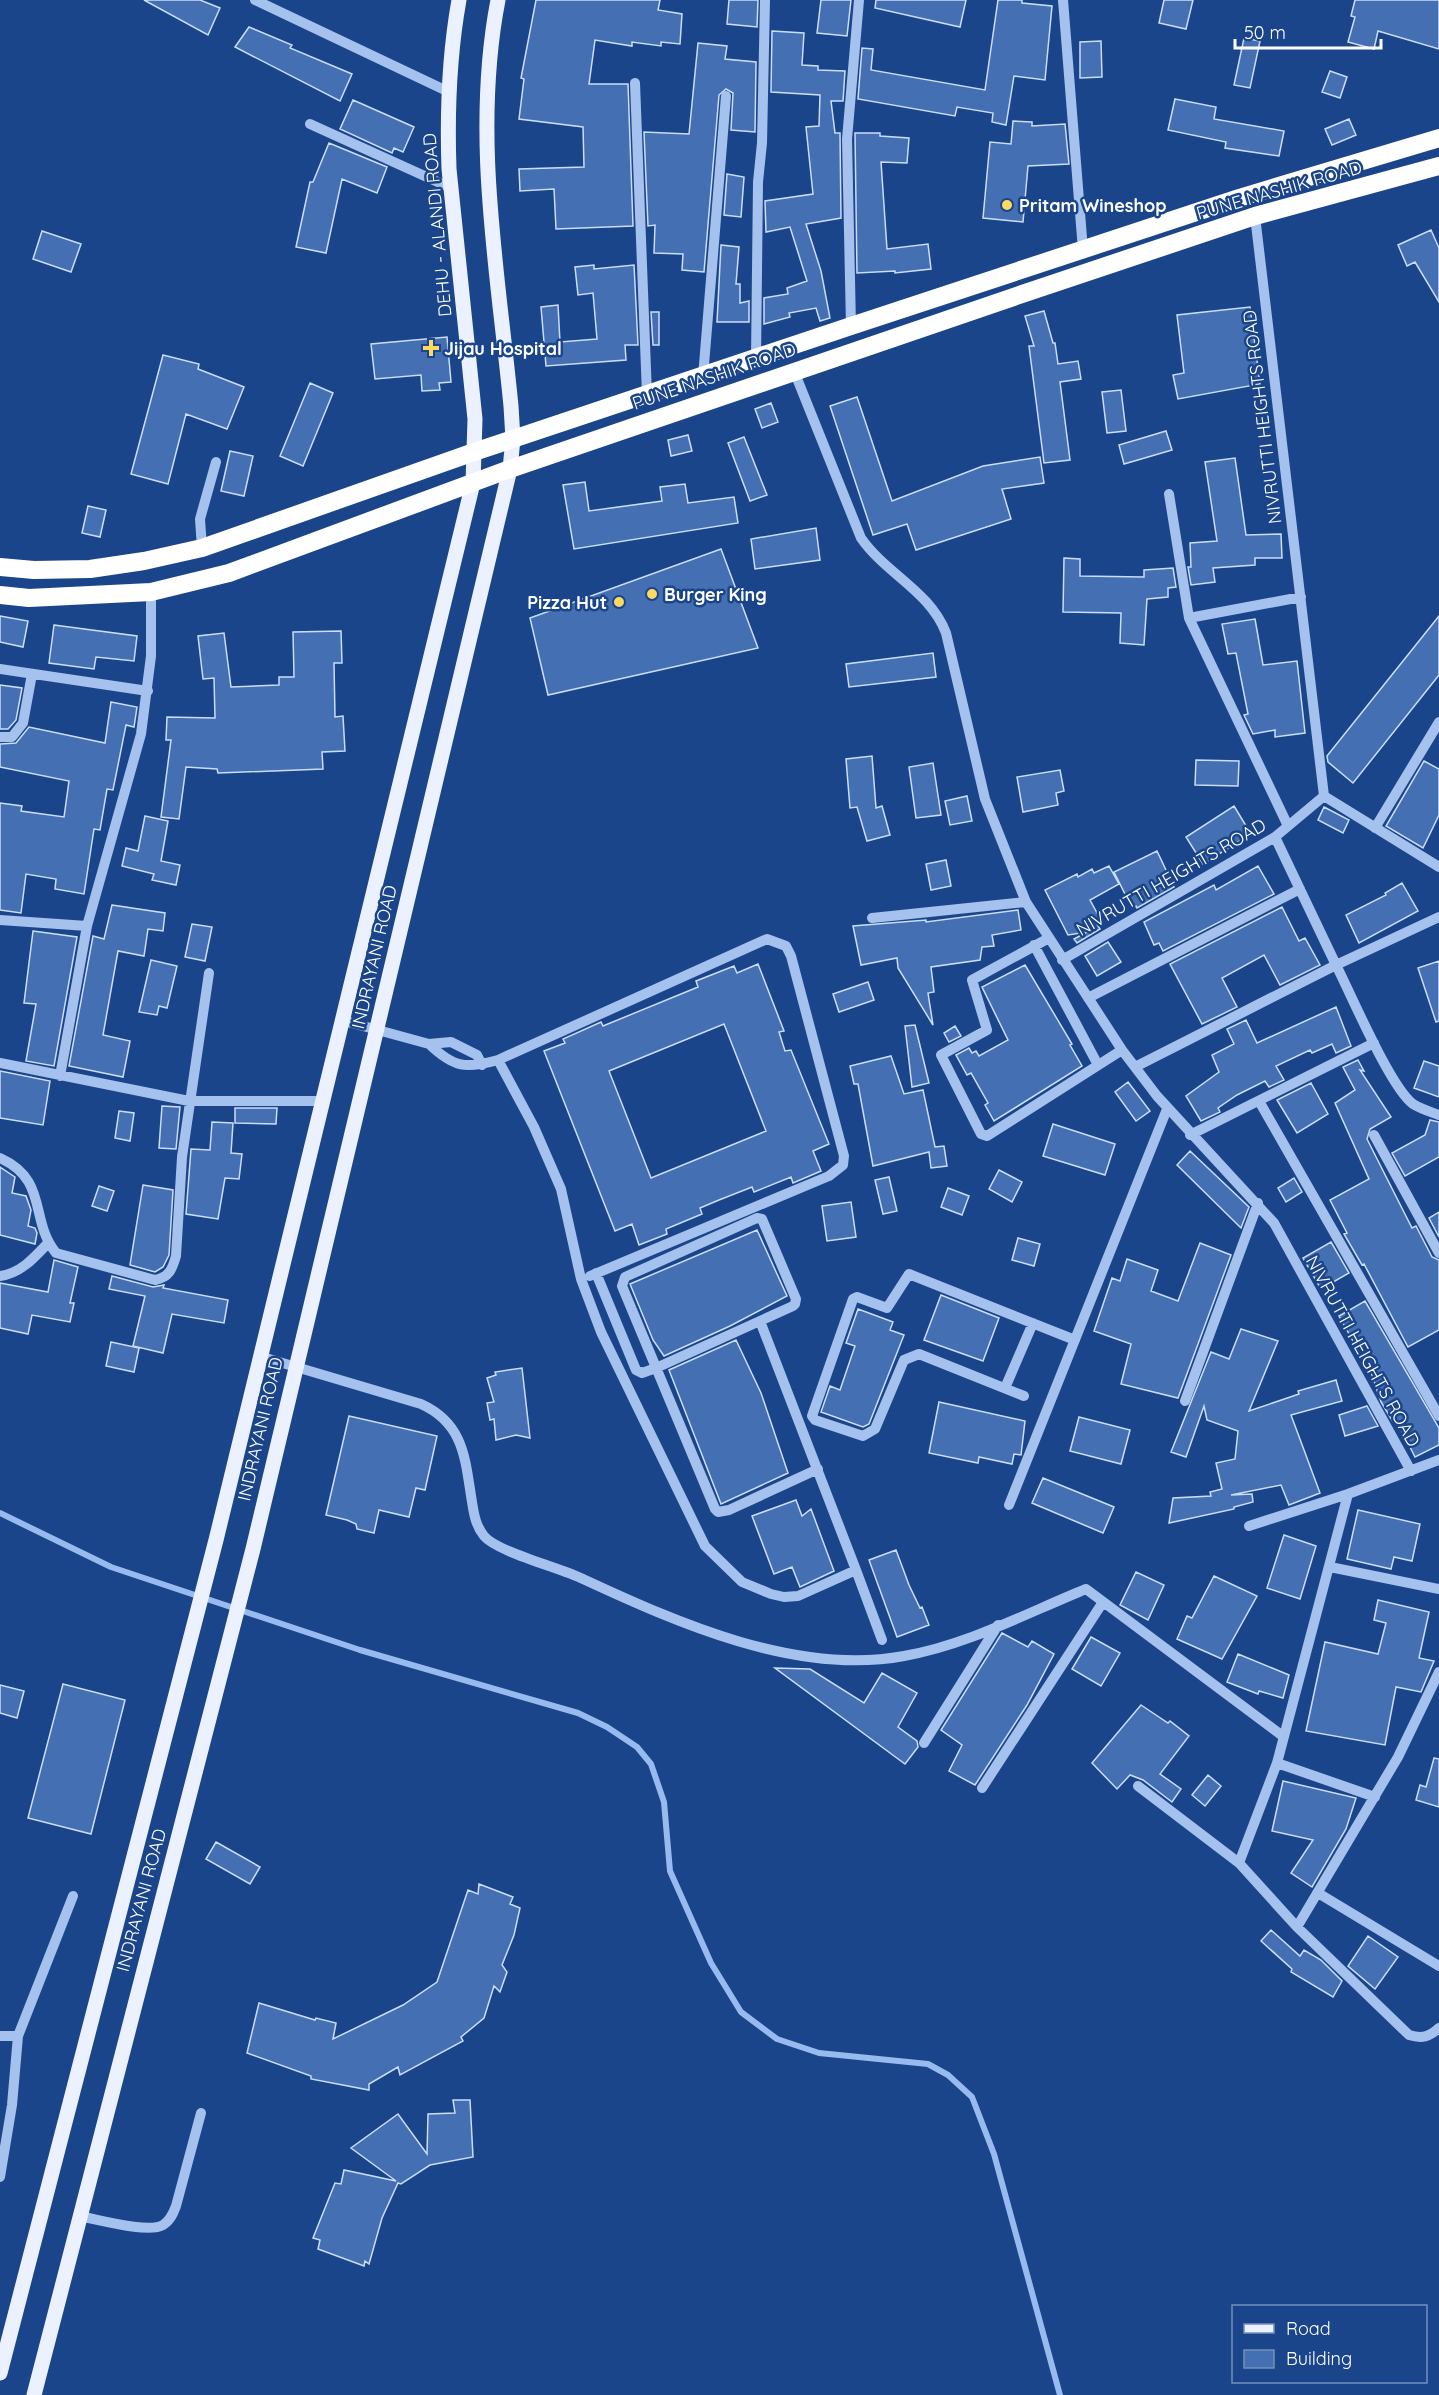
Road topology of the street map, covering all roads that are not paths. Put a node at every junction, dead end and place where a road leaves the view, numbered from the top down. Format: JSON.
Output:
{"nodes":[{"id":1,"x":255,"y":0,"type":"edge"},
{"id":2,"x":459,"y":0,"type":"edge"},
{"id":3,"x":498,"y":0,"type":"edge"},
{"id":4,"x":765,"y":0,"type":"edge"},
{"id":5,"x":860,"y":0,"type":"edge"},
{"id":6,"x":1063,"y":0,"type":"edge"},
{"id":7,"x":635,"y":83,"type":"dead end"},
{"id":8,"x":449,"y":92,"type":"junction"},
{"id":9,"x":726,"y":96,"type":"dead end"},
{"id":10,"x":310,"y":124,"type":"dead end"},
{"id":11,"x":1439,"y":138,"type":"edge"},
{"id":12,"x":1439,"y":166,"type":"edge"},
{"id":13,"x":451,"y":188,"type":"junction"},
{"id":14,"x":1255,"y":216,"type":"junction"},
{"id":15,"x":1083,"y":250,"type":"junction"},
{"id":16,"x":851,"y":326,"type":"junction"},
{"id":17,"x":756,"y":359,"type":"junction"},
{"id":18,"x":794,"y":371,"type":"junction"},
{"id":19,"x":703,"y":376,"type":"junction"},
{"id":20,"x":647,"y":395,"type":"junction"},
{"id":21,"x":513,"y":439,"type":"junction"},
{"id":22,"x":474,"y":452,"type":"junction"},
{"id":23,"x":216,"y":462,"type":"dead end"},
{"id":24,"x":510,"y":469,"type":"junction"},
{"id":25,"x":473,"y":483,"type":"junction"},
{"id":26,"x":1169,"y":494,"type":"dead end"},
{"id":27,"x":202,"y":549,"type":"junction"},
{"id":28,"x":0,"y":567,"type":"edge"},
{"id":29,"x":151,"y":592,"type":"junction"},
{"id":30,"x":0,"y":595,"type":"edge"},
{"id":31,"x":1300,"y":597,"type":"junction"},
{"id":32,"x":1189,"y":618,"type":"junction"},
{"id":33,"x":0,"y":669,"type":"edge"},
{"id":34,"x":32,"y":674,"type":"junction"},
{"id":35,"x":148,"y":691,"type":"junction"},
{"id":36,"x":1439,"y":722,"type":"edge"},
{"id":37,"x":0,"y":737,"type":"edge"},
{"id":38,"x":1428,"y":740,"type":"junction"},
{"id":39,"x":1439,"y":746,"type":"edge"},
{"id":40,"x":1324,"y":796,"type":"junction"},
{"id":41,"x":1288,"y":826,"type":"junction"},
{"id":42,"x":1375,"y":828,"type":"junction"},
{"id":43,"x":1275,"y":837,"type":"junction"},
{"id":44,"x":1439,"y":867,"type":"edge"},
{"id":45,"x":1300,"y":889,"type":"junction"},
{"id":46,"x":1026,"y":902,"type":"junction"},
{"id":47,"x":1439,"y":917,"type":"edge"},
{"id":48,"x":872,"y":918,"type":"dead end"},
{"id":49,"x":0,"y":920,"type":"edge"},
{"id":50,"x":87,"y":926,"type":"junction"},
{"id":51,"x":1049,"y":938,"type":"junction"},
{"id":52,"x":1034,"y":945,"type":"junction"},
{"id":53,"x":1062,"y":960,"type":"junction"},
{"id":54,"x":1336,"y":965,"type":"junction"},
{"id":55,"x":209,"y":973,"type":"dead end"},
{"id":56,"x":1088,"y":998,"type":"junction"},
{"id":57,"x":341,"y":1020,"type":"junction"},
{"id":58,"x":377,"y":1030,"type":"junction"},
{"id":59,"x":1374,"y":1043,"type":"junction"},
{"id":60,"x":429,"y":1044,"type":"junction"},
{"id":61,"x":1122,"y":1050,"type":"junction"},
{"id":62,"x":498,"y":1060,"type":"junction"},
{"id":63,"x":0,"y":1063,"type":"edge"},
{"id":64,"x":482,"y":1065,"type":"junction"},
{"id":65,"x":1098,"y":1065,"type":"junction"},
{"id":66,"x":1135,"y":1067,"type":"junction"},
{"id":67,"x":60,"y":1076,"type":"junction"},
{"id":68,"x":189,"y":1101,"type":"junction"},
{"id":69,"x":322,"y":1101,"type":"junction"},
{"id":70,"x":1259,"y":1101,"type":"junction"},
{"id":71,"x":1167,"y":1109,"type":"junction"},
{"id":72,"x":1439,"y":1114,"type":"edge"},
{"id":73,"x":1191,"y":1135,"type":"junction"},
{"id":74,"x":1374,"y":1135,"type":"dead end"},
{"id":75,"x":0,"y":1158,"type":"edge"},
{"id":76,"x":1258,"y":1203,"type":"junction"},
{"id":77,"x":48,"y":1243,"type":"junction"},
{"id":78,"x":1439,"y":1253,"type":"edge"},
{"id":79,"x":596,"y":1273,"type":"junction"},
{"id":80,"x":0,"y":1276,"type":"edge"},
{"id":81,"x":581,"y":1279,"type":"junction"},
{"id":82,"x":760,"y":1321,"type":"junction"},
{"id":83,"x":1033,"y":1323,"type":"junction"},
{"id":84,"x":1075,"y":1340,"type":"junction"},
{"id":85,"x":259,"y":1356,"type":"junction"},
{"id":86,"x":295,"y":1367,"type":"junction"},
{"id":87,"x":656,"y":1368,"type":"junction"},
{"id":88,"x":1005,"y":1388,"type":"junction"},
{"id":89,"x":1024,"y":1396,"type":"dead end"},
{"id":90,"x":1185,"y":1401,"type":"dead end"},
{"id":91,"x":1439,"y":1416,"type":"edge"},
{"id":92,"x":1439,"y":1460,"type":"edge"},
{"id":93,"x":818,"y":1469,"type":"junction"},
{"id":94,"x":1411,"y":1471,"type":"junction"},
{"id":95,"x":1348,"y":1494,"type":"junction"},
{"id":96,"x":1009,"y":1505,"type":"dead end"},
{"id":97,"x":1248,"y":1526,"type":"dead end"},
{"id":98,"x":1330,"y":1567,"type":"junction"},
{"id":99,"x":856,"y":1569,"type":"junction"},
{"id":100,"x":1439,"y":1589,"type":"edge"},
{"id":101,"x":1103,"y":1602,"type":"junction"},
{"id":102,"x":998,"y":1625,"type":"junction"},
{"id":103,"x":882,"y":1640,"type":"dead end"},
{"id":104,"x":1439,"y":1672,"type":"edge"},
{"id":105,"x":1284,"y":1737,"type":"junction"},
{"id":106,"x":924,"y":1743,"type":"dead end"},
{"id":107,"x":1277,"y":1763,"type":"junction"},
{"id":108,"x":1138,"y":1786,"type":"dead end"},
{"id":109,"x":982,"y":1788,"type":"dead end"},
{"id":110,"x":1375,"y":1797,"type":"junction"},
{"id":111,"x":1239,"y":1863,"type":"junction"},
{"id":112,"x":1318,"y":1893,"type":"junction"},
{"id":113,"x":73,"y":1896,"type":"dead end"},
{"id":114,"x":1298,"y":1927,"type":"junction"},
{"id":115,"x":1439,"y":1966,"type":"edge"},
{"id":116,"x":1439,"y":2028,"type":"edge"},
{"id":117,"x":0,"y":2036,"type":"edge"},
{"id":118,"x":18,"y":2036,"type":"junction"},
{"id":119,"x":201,"y":2113,"type":"dead end"},
{"id":120,"x":2,"y":2157,"type":"edge"},
{"id":121,"x":0,"y":2177,"type":"edge"},
{"id":122,"x":78,"y":2216,"type":"junction"},
{"id":123,"x":0,"y":2373,"type":"edge"},
{"id":124,"x":34,"y":2395,"type":"edge"}],
"edges":[{"from":1,"to":8,"type":"street"},
{"from":2,"to":8,"type":"main road","name":"DEHU - ALANDI ROAD"},
{"from":3,"to":21,"type":"main road"},
{"from":4,"to":17,"type":"street"},
{"from":5,"to":16,"type":"street"},
{"from":6,"to":15,"type":"street"},
{"from":7,"to":20,"type":"street"},
{"from":8,"to":13,"type":"main road","name":"DEHU - ALANDI ROAD"},
{"from":9,"to":19,"type":"street"},
{"from":10,"to":13,"type":"street"},
{"from":11,"to":15,"type":"highway","name":"PUNE NASHIK ROAD"},
{"from":12,"to":14,"type":"highway","name":"PUNE NASHIK ROAD"},
{"from":13,"to":22,"type":"main road","name":"DEHU - ALANDI ROAD"},
{"from":14,"to":18,"type":"highway","name":"PUNE NASHIK ROAD"},
{"from":14,"to":31,"type":"street","name":"NIVRUTTI HEIGHTS ROAD"},
{"from":15,"to":16,"type":"highway","name":"PUNE NASHIK ROAD"},
{"from":16,"to":17,"type":"highway","name":"PUNE NASHIK ROAD"},
{"from":17,"to":19,"type":"highway","name":"PUNE NASHIK ROAD"},
{"from":18,"to":24,"type":"highway","name":"PUNE NASHIK ROAD"},
{"from":18,"to":46,"type":"street"},
{"from":19,"to":20,"type":"highway","name":"PUNE NASHIK ROAD"},
{"from":20,"to":21,"type":"highway","name":"PUNE NASHIK ROAD"},
{"from":21,"to":22,"type":"highway","name":"PUNE NASHIK ROAD"},
{"from":21,"to":24,"type":"main road"},
{"from":22,"to":25,"type":"main road","name":"DEHU - ALANDI ROAD"},
{"from":22,"to":27,"type":"highway","name":"PUNE NASHIK ROAD"},
{"from":23,"to":27,"type":"street"},
{"from":24,"to":25,"type":"highway","name":"PUNE NASHIK ROAD"},
{"from":24,"to":58,"type":"main road","name":"INDRAYANI ROAD"},
{"from":25,"to":29,"type":"highway","name":"PUNE NASHIK ROAD"},
{"from":25,"to":57,"type":"main road","name":"INDRAYANI ROAD"},
{"from":26,"to":32,"type":"street"},
{"from":27,"to":28,"type":"highway","name":"PUNE NASHIK ROAD"},
{"from":29,"to":30,"type":"highway","name":"PUNE NASHIK ROAD"},
{"from":29,"to":35,"type":"street"},
{"from":31,"to":32,"type":"street"},
{"from":31,"to":40,"type":"street","name":"NIVRUTTI HEIGHTS ROAD"},
{"from":32,"to":41,"type":"street"},
{"from":33,"to":34,"type":"street"},
{"from":34,"to":35,"type":"street"},
{"from":34,"to":37,"type":"street"},
{"from":35,"to":50,"type":"street"},
{"from":36,"to":38,"type":"street"},
{"from":38,"to":39,"type":"street"},
{"from":38,"to":42,"type":"street"},
{"from":40,"to":41,"type":"street","name":"NIVRUTTI HEIGHTS ROAD"},
{"from":40,"to":42,"type":"street"},
{"from":41,"to":43,"type":"street","name":"NIVRUTTI HEIGHTS ROAD"},
{"from":42,"to":44,"type":"street"},
{"from":43,"to":45,"type":"street"},
{"from":43,"to":53,"type":"street","name":"NIVRUTTI HEIGHTS ROAD"},
{"from":45,"to":54,"type":"street"},
{"from":45,"to":56,"type":"street"},
{"from":46,"to":48,"type":"street"},
{"from":46,"to":51,"type":"street"},
{"from":47,"to":54,"type":"street"},
{"from":49,"to":50,"type":"street"},
{"from":50,"to":67,"type":"street"},
{"from":51,"to":52,"type":"street"},
{"from":51,"to":53,"type":"street"},
{"from":52,"to":65,"type":"street"},
{"from":52,"to":65,"type":"street"},
{"from":53,"to":56,"type":"street","name":"NIVRUTTI HEIGHTS ROAD"},
{"from":54,"to":59,"type":"street"},
{"from":54,"to":66,"type":"street"},
{"from":55,"to":68,"type":"street"},
{"from":56,"to":61,"type":"street","name":"NIVRUTTI HEIGHTS ROAD"},
{"from":57,"to":58,"type":"street"},
{"from":57,"to":69,"type":"main road","name":"INDRAYANI ROAD"},
{"from":58,"to":60,"type":"street"},
{"from":58,"to":86,"type":"main road","name":"INDRAYANI ROAD"},
{"from":59,"to":70,"type":"street"},
{"from":59,"to":72,"type":"street"},
{"from":60,"to":64,"type":"street"},
{"from":60,"to":64,"type":"street"},
{"from":61,"to":65,"type":"street"},
{"from":61,"to":66,"type":"street","name":"NIVRUTTI HEIGHTS ROAD"},
{"from":62,"to":64,"type":"street"},
{"from":62,"to":79,"type":"street"},
{"from":62,"to":81,"type":"street"},
{"from":63,"to":67,"type":"street"},
{"from":66,"to":71,"type":"street","name":"NIVRUTTI HEIGHTS ROAD"},
{"from":67,"to":68,"type":"street"},
{"from":68,"to":69,"type":"street"},
{"from":68,"to":77,"type":"street"},
{"from":69,"to":85,"type":"main road","name":"INDRAYANI ROAD"},
{"from":70,"to":73,"type":"street"},
{"from":70,"to":91,"type":"street"},
{"from":71,"to":73,"type":"street","name":"NIVRUTTI HEIGHTS ROAD"},
{"from":71,"to":84,"type":"street"},
{"from":73,"to":76,"type":"street","name":"NIVRUTTI HEIGHTS ROAD"},
{"from":74,"to":78,"type":"street"},
{"from":75,"to":77,"type":"street"},
{"from":76,"to":90,"type":"street"},
{"from":76,"to":94,"type":"street","name":"NIVRUTTI HEIGHTS ROAD"},
{"from":77,"to":80,"type":"street"},
{"from":79,"to":81,"type":"street"},
{"from":79,"to":87,"type":"street"},
{"from":81,"to":99,"type":"street"},
{"from":82,"to":87,"type":"street"},
{"from":82,"to":87,"type":"street"},
{"from":82,"to":93,"type":"street"},
{"from":83,"to":84,"type":"street"},
{"from":83,"to":88,"type":"street"},
{"from":83,"to":88,"type":"street"},
{"from":84,"to":96,"type":"street"},
{"from":85,"to":86,"type":"street"},
{"from":85,"to":123,"type":"main road","name":"INDRAYANI ROAD"},
{"from":86,"to":102,"type":"street"},
{"from":86,"to":122,"type":"main road","name":"INDRAYANI ROAD"},
{"from":87,"to":93,"type":"street"},
{"from":88,"to":89,"type":"street"},
{"from":92,"to":94,"type":"street"},
{"from":93,"to":99,"type":"street"},
{"from":94,"to":95,"type":"street"},
{"from":95,"to":97,"type":"street"},
{"from":95,"to":98,"type":"street"},
{"from":98,"to":100,"type":"street"},
{"from":98,"to":105,"type":"street"},
{"from":99,"to":103,"type":"street"},
{"from":101,"to":102,"type":"street"},
{"from":101,"to":105,"type":"street"},
{"from":101,"to":109,"type":"street"},
{"from":102,"to":106,"type":"street"},
{"from":104,"to":110,"type":"street"},
{"from":105,"to":107,"type":"street"},
{"from":107,"to":110,"type":"street"},
{"from":107,"to":111,"type":"street"},
{"from":108,"to":111,"type":"street"},
{"from":110,"to":112,"type":"street"},
{"from":111,"to":114,"type":"street"},
{"from":112,"to":114,"type":"street"},
{"from":112,"to":115,"type":"street"},
{"from":113,"to":118,"type":"street"},
{"from":114,"to":116,"type":"street"},
{"from":117,"to":118,"type":"street"},
{"from":118,"to":120,"type":"street"},
{"from":119,"to":122,"type":"street"},
{"from":120,"to":121,"type":"street"},
{"from":122,"to":124,"type":"main road","name":"INDRAYANI ROAD"}]}
